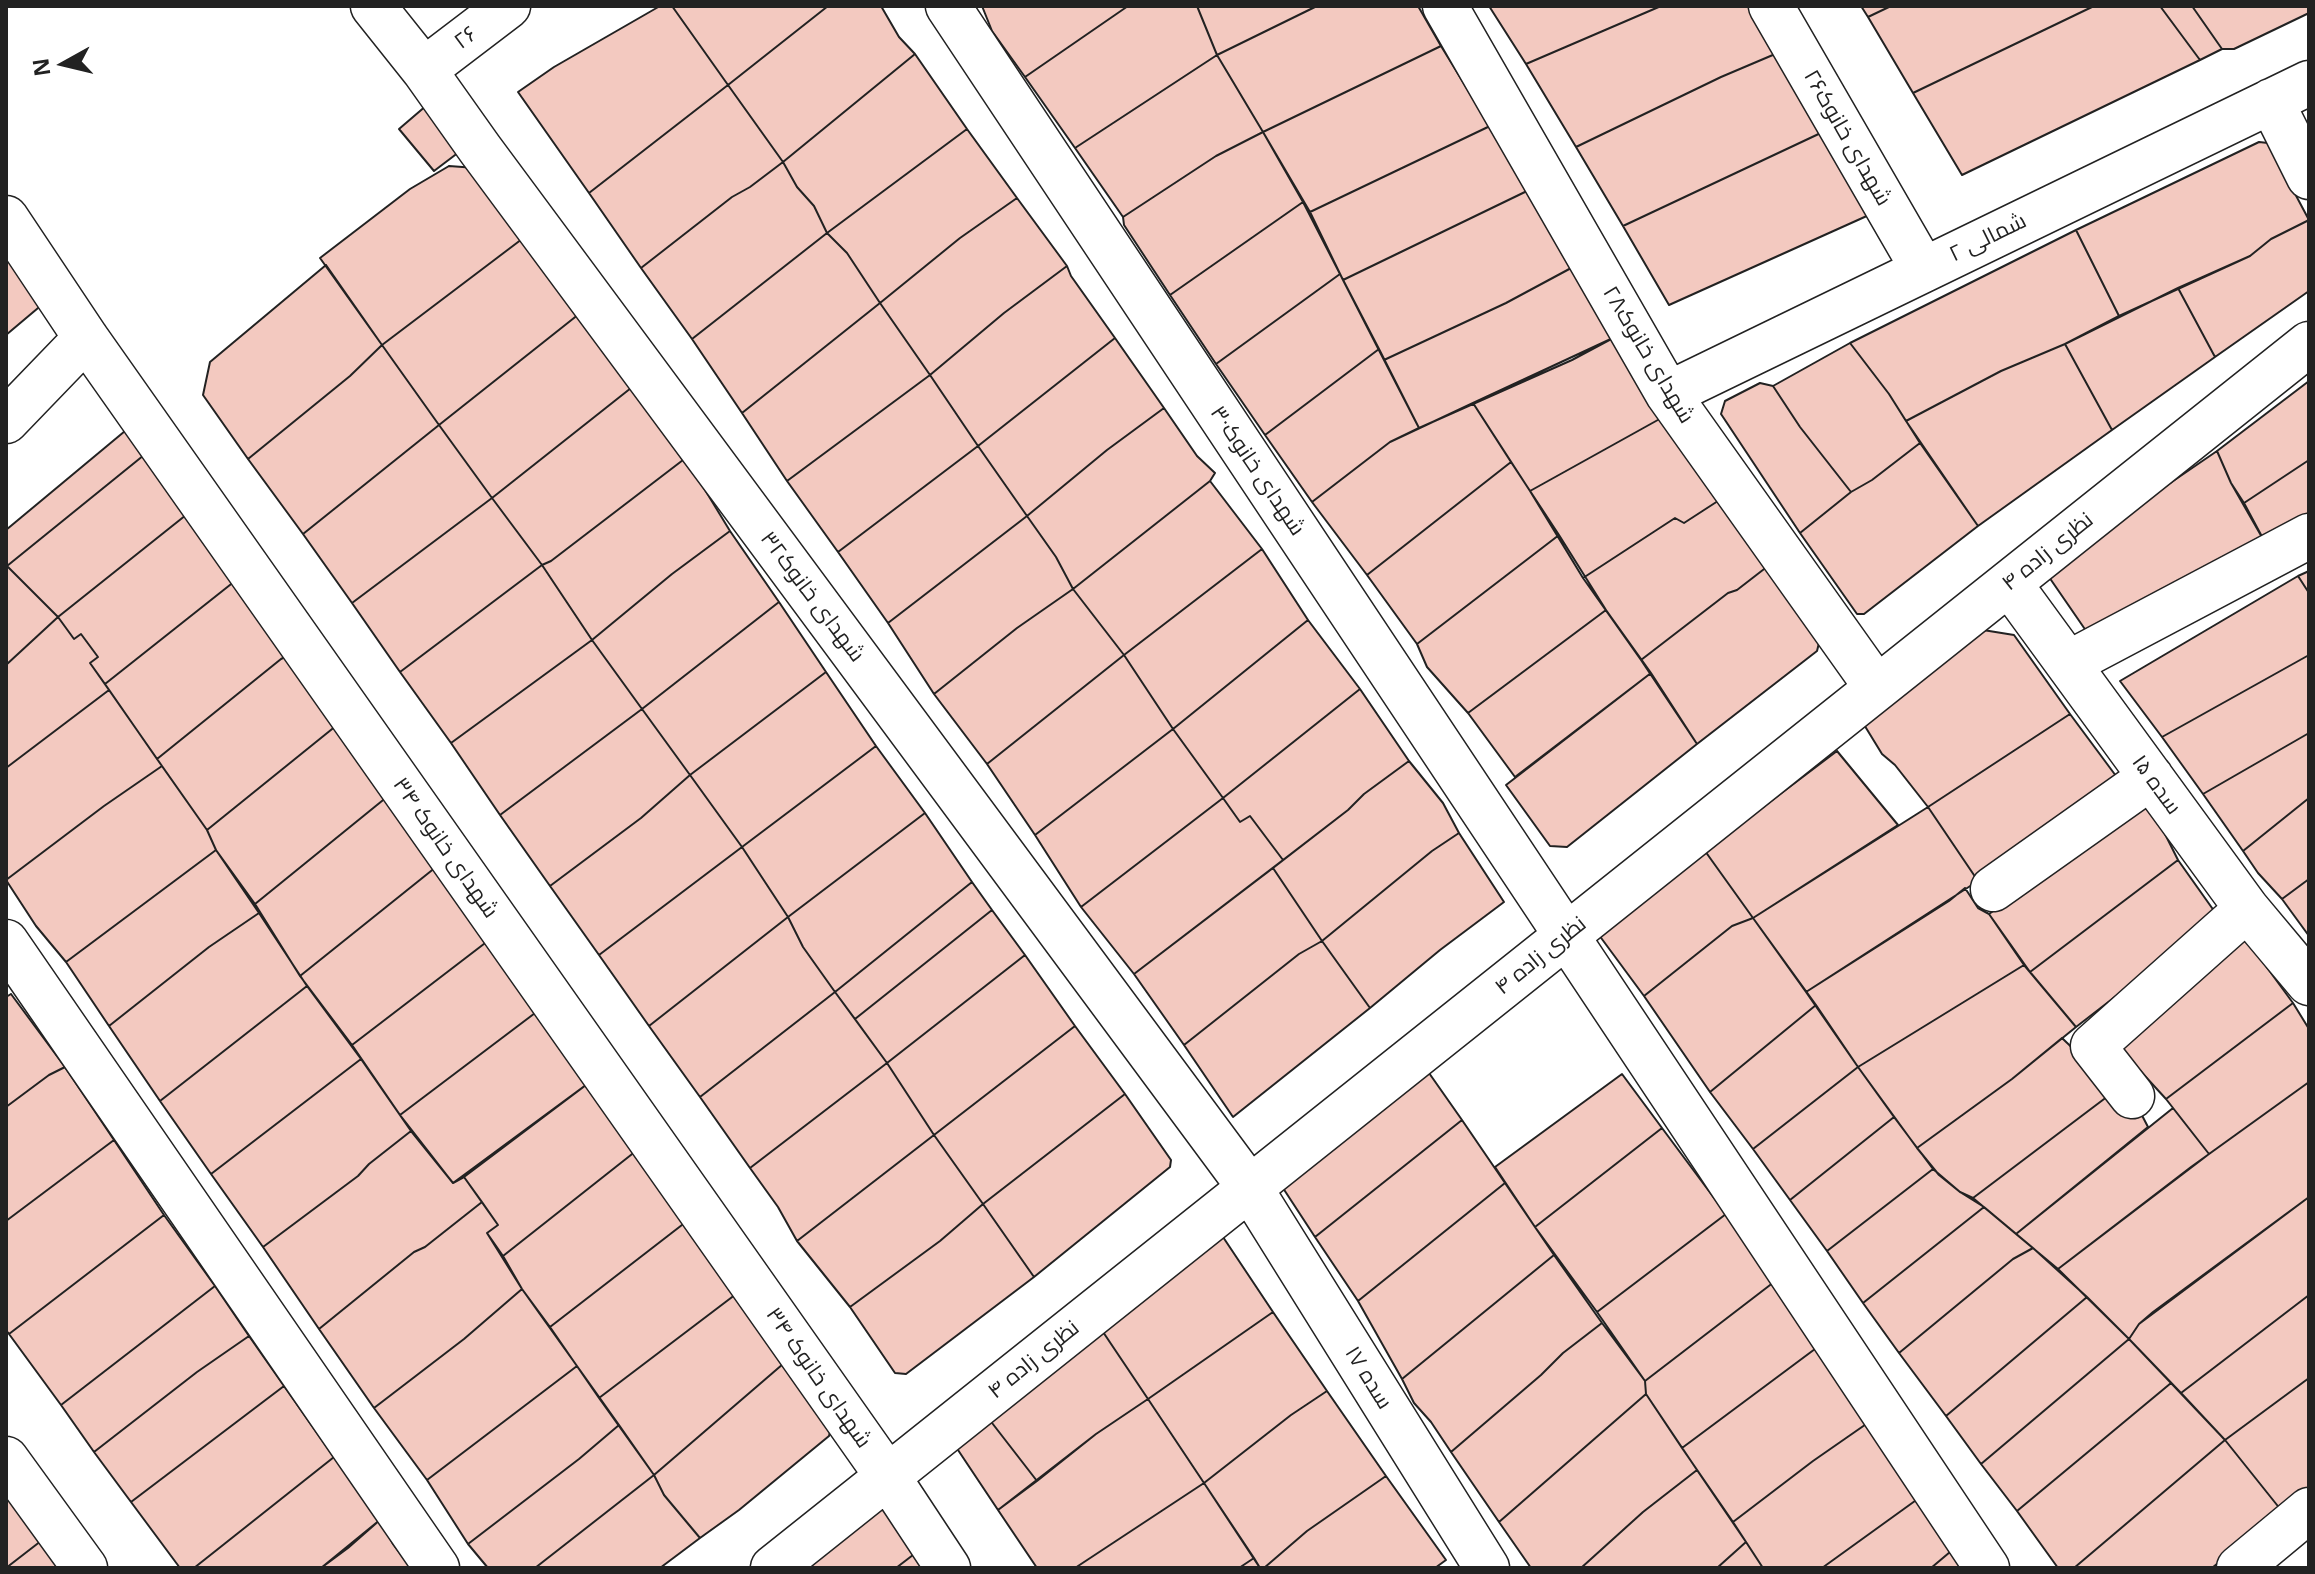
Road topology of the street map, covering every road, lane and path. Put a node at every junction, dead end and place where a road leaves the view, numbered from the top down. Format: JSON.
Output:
{"nodes":[{"id":1,"x":373,"y":6,"type":"edge"},
{"id":2,"x":508,"y":6,"type":"edge"},
{"id":3,"x":948,"y":6,"type":"edge"},
{"id":4,"x":1445,"y":6,"type":"edge"},
{"id":5,"x":1771,"y":6,"type":"edge"},
{"id":6,"x":424,"y":70,"type":"junction"},
{"id":7,"x":2290,"y":92,"type":"edge"},
{"id":8,"x":2309,"y":177,"type":"edge"},
{"id":9,"x":6,"y":218,"type":"edge"},
{"id":10,"x":1923,"y":269,"type":"junction"},
{"id":11,"x":86,"y":338,"type":"junction"},
{"id":12,"x":2309,"y":344,"type":"edge"},
{"id":13,"x":1668,"y":394,"type":"junction"},
{"id":14,"x":6,"y":421,"type":"edge"},
{"id":15,"x":2309,"y":536,"type":"edge"},
{"id":16,"x":2009,"y":583,"type":"junction"},
{"id":17,"x":2069,"y":663,"type":"junction"},
{"id":18,"x":1877,"y":688,"type":"junction"},
{"id":19,"x":2151,"y":777,"type":"junction"},
{"id":20,"x":1993,"y":889,"type":"dead end"},
{"id":21,"x":2247,"y":909,"type":"junction"},
{"id":22,"x":1566,"y":936,"type":"junction"},
{"id":23,"x":6,"y":942,"type":"edge"},
{"id":24,"x":2309,"y":983,"type":"edge"},
{"id":25,"x":2132,"y":1096,"type":"dead end"},
{"id":26,"x":1250,"y":1188,"type":"junction"},
{"id":27,"x":6,"y":1459,"type":"edge"},
{"id":28,"x":888,"y":1477,"type":"junction"},
{"id":29,"x":2309,"y":1510,"type":"edge"},
{"id":30,"x":85,"y":1568,"type":"edge"},
{"id":31,"x":437,"y":1568,"type":"edge"},
{"id":32,"x":773,"y":1568,"type":"edge"},
{"id":33,"x":948,"y":1568,"type":"edge"},
{"id":34,"x":1487,"y":1568,"type":"edge"},
{"id":35,"x":1987,"y":1568,"type":"edge"},
{"id":36,"x":2239,"y":1568,"type":"edge"}],
"edges":[{"from":1,"to":6,"type":"street","name":"شهدای خانوک۳۲"},
{"from":2,"to":6,"type":"street","name":"۲۶"},
{"from":3,"to":22,"type":"street","name":"شهدای خانوک۳۰"},
{"from":4,"to":13,"type":"street","name":"شهدای خانوک۲۸"},
{"from":5,"to":10,"type":"street","name":"شهدای خانوک۲۶"},
{"from":6,"to":26,"type":"street","name":"شهدای خانوک۳۲"},
{"from":7,"to":8,"type":"street"},
{"from":7,"to":10,"type":"street","name":"شمالی ۲"},
{"from":9,"to":11,"type":"street","name":"۳۴ شهدای خانوک"},
{"from":10,"to":13,"type":"street","name":"شمالی ۲"},
{"from":11,"to":14,"type":"street"},
{"from":11,"to":28,"type":"street","name":"۳۴ شهدای خانوک"},
{"from":12,"to":16,"type":"street","name":"نظری زاده ۴"},
{"from":13,"to":18,"type":"street","name":"شهدای خانوک۲۸"},
{"from":15,"to":17,"type":"street"},
{"from":16,"to":17,"type":"street","name":"سده ۱۵"},
{"from":16,"to":18,"type":"street","name":"نظری زاده ۴"},
{"from":17,"to":19,"type":"street","name":"سده ۱۵"},
{"from":18,"to":22,"type":"street","name":"نظری زاده ۴"},
{"from":19,"to":20,"type":"street"},
{"from":19,"to":21,"type":"street","name":"سده ۱۵"},
{"from":21,"to":24,"type":"street","name":"سده ۱۵"},
{"from":21,"to":25,"type":"street"},
{"from":22,"to":26,"type":"street","name":"نظری زاده ۴"},
{"from":22,"to":35,"type":"street","name":"شهدای خانوک۳۰"},
{"from":23,"to":31,"type":"street"},
{"from":26,"to":28,"type":"street","name":"نظری زاده ۴"},
{"from":26,"to":34,"type":"street","name":"سده ۱۷"},
{"from":27,"to":30,"type":"street"},
{"from":28,"to":32,"type":"street","name":"نظری زاده ۴"},
{"from":28,"to":33,"type":"street","name":"۳۴ شهدای خانوک"},
{"from":29,"to":36,"type":"street"}]}
